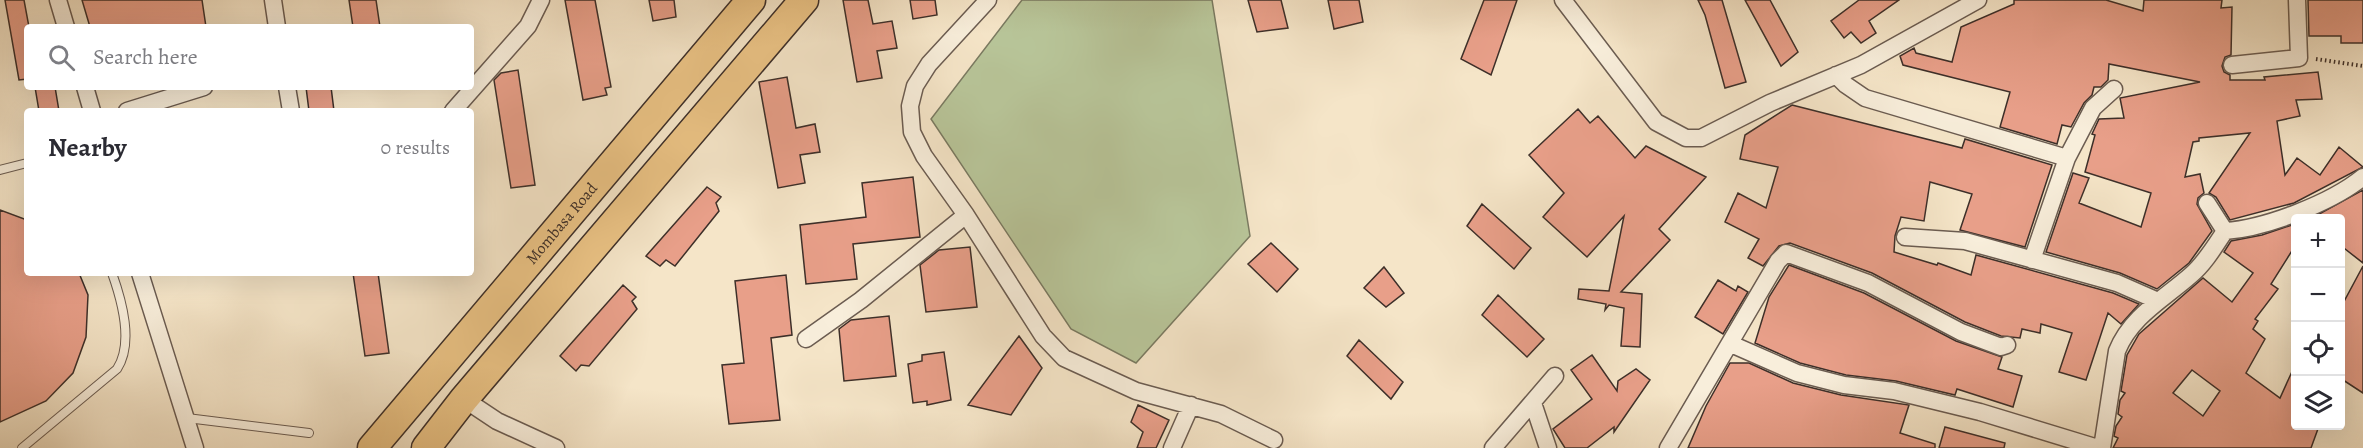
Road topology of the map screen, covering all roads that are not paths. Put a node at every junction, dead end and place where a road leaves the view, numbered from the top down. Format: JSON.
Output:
{"nodes":[{"id":1,"x":58,"y":0,"type":"edge"},
{"id":2,"x":273,"y":0,"type":"edge"},
{"id":3,"x":541,"y":0,"type":"edge"},
{"id":4,"x":751,"y":0,"type":"edge"},
{"id":5,"x":804,"y":0,"type":"edge"},
{"id":6,"x":988,"y":0,"type":"edge"},
{"id":7,"x":1563,"y":0,"type":"edge"},
{"id":8,"x":1978,"y":0,"type":"edge"},
{"id":9,"x":2297,"y":0,"type":"edge"},
{"id":10,"x":65,"y":24,"type":"edge"},
{"id":11,"x":277,"y":24,"type":"edge"},
{"id":12,"x":2232,"y":65,"type":"dead end"},
{"id":13,"x":1836,"y":75,"type":"junction"},
{"id":14,"x":474,"y":87,"type":"edge"},
{"id":15,"x":86,"y":90,"type":"edge"},
{"id":16,"x":194,"y":90,"type":"edge"},
{"id":17,"x":288,"y":90,"type":"edge"},
{"id":18,"x":472,"y":90,"type":"edge"},
{"id":19,"x":2114,"y":90,"type":"dead end"},
{"id":20,"x":91,"y":108,"type":"edge"},
{"id":21,"x":137,"y":108,"type":"edge"},
{"id":22,"x":290,"y":108,"type":"edge"},
{"id":23,"x":456,"y":108,"type":"edge"},
{"id":24,"x":2067,"y":158,"type":"junction"},
{"id":25,"x":24,"y":164,"type":"edge"},
{"id":26,"x":0,"y":170,"type":"edge"},
{"id":27,"x":2363,"y":177,"type":"edge"},
{"id":28,"x":2207,"y":203,"type":"dead end"},
{"id":29,"x":966,"y":215,"type":"junction"},
{"id":30,"x":2225,"y":231,"type":"junction"},
{"id":31,"x":1905,"y":237,"type":"dead end"},
{"id":32,"x":2032,"y":260,"type":"junction"},
{"id":33,"x":113,"y":276,"type":"edge"},
{"id":34,"x":141,"y":276,"type":"edge"},
{"id":35,"x":2158,"y":301,"type":"junction"},
{"id":36,"x":806,"y":339,"type":"dead end"},
{"id":37,"x":1731,"y":344,"type":"junction"},
{"id":38,"x":2007,"y":345,"type":"dead end"},
{"id":39,"x":1555,"y":376,"type":"dead end"},
{"id":40,"x":464,"y":399,"type":"junction"},
{"id":41,"x":1533,"y":403,"type":"junction"},
{"id":42,"x":1191,"y":405,"type":"junction"},
{"id":43,"x":187,"y":418,"type":"junction"},
{"id":44,"x":309,"y":433,"type":"dead end"},
{"id":45,"x":1274,"y":440,"type":"dead end"},
{"id":46,"x":22,"y":448,"type":"edge"},
{"id":47,"x":195,"y":448,"type":"edge"},
{"id":48,"x":372,"y":448,"type":"edge"},
{"id":49,"x":426,"y":448,"type":"edge"},
{"id":50,"x":556,"y":448,"type":"edge"},
{"id":51,"x":1172,"y":448,"type":"edge"},
{"id":52,"x":1493,"y":448,"type":"edge"},
{"id":53,"x":1548,"y":448,"type":"edge"},
{"id":54,"x":1668,"y":448,"type":"edge"},
{"id":55,"x":2100,"y":448,"type":"edge"}],
"edges":[{"from":1,"to":10,"type":"street"},
{"from":2,"to":11,"type":"street"},
{"from":3,"to":14,"type":"street"},
{"from":4,"to":48,"type":"highway","name":"Mombasa Road"},
{"from":5,"to":40,"type":"highway"},
{"from":6,"to":29,"type":"street"},
{"from":7,"to":13,"type":"street"},
{"from":8,"to":13,"type":"street"},
{"from":9,"to":12,"type":"street"},
{"from":13,"to":24,"type":"street"},
{"from":15,"to":20,"type":"street"},
{"from":16,"to":21,"type":"street"},
{"from":17,"to":22,"type":"street"},
{"from":18,"to":23,"type":"street"},
{"from":19,"to":24,"type":"street"},
{"from":24,"to":32,"type":"street"},
{"from":25,"to":26,"type":"lane"},
{"from":27,"to":30,"type":"street"},
{"from":28,"to":30,"type":"street"},
{"from":29,"to":36,"type":"street"},
{"from":29,"to":42,"type":"street"},
{"from":30,"to":35,"type":"street"},
{"from":31,"to":32,"type":"street"},
{"from":32,"to":35,"type":"street"},
{"from":33,"to":46,"type":"lane"},
{"from":34,"to":43,"type":"street"},
{"from":35,"to":55,"type":"street"},
{"from":37,"to":38,"type":"street"},
{"from":37,"to":54,"type":"street"},
{"from":37,"to":55,"type":"street"},
{"from":39,"to":41,"type":"street"},
{"from":40,"to":49,"type":"highway"},
{"from":40,"to":50,"type":"street"},
{"from":41,"to":52,"type":"street"},
{"from":41,"to":53,"type":"street"},
{"from":42,"to":45,"type":"street"},
{"from":42,"to":51,"type":"street"},
{"from":43,"to":44,"type":"lane"},
{"from":43,"to":47,"type":"street"}]}
